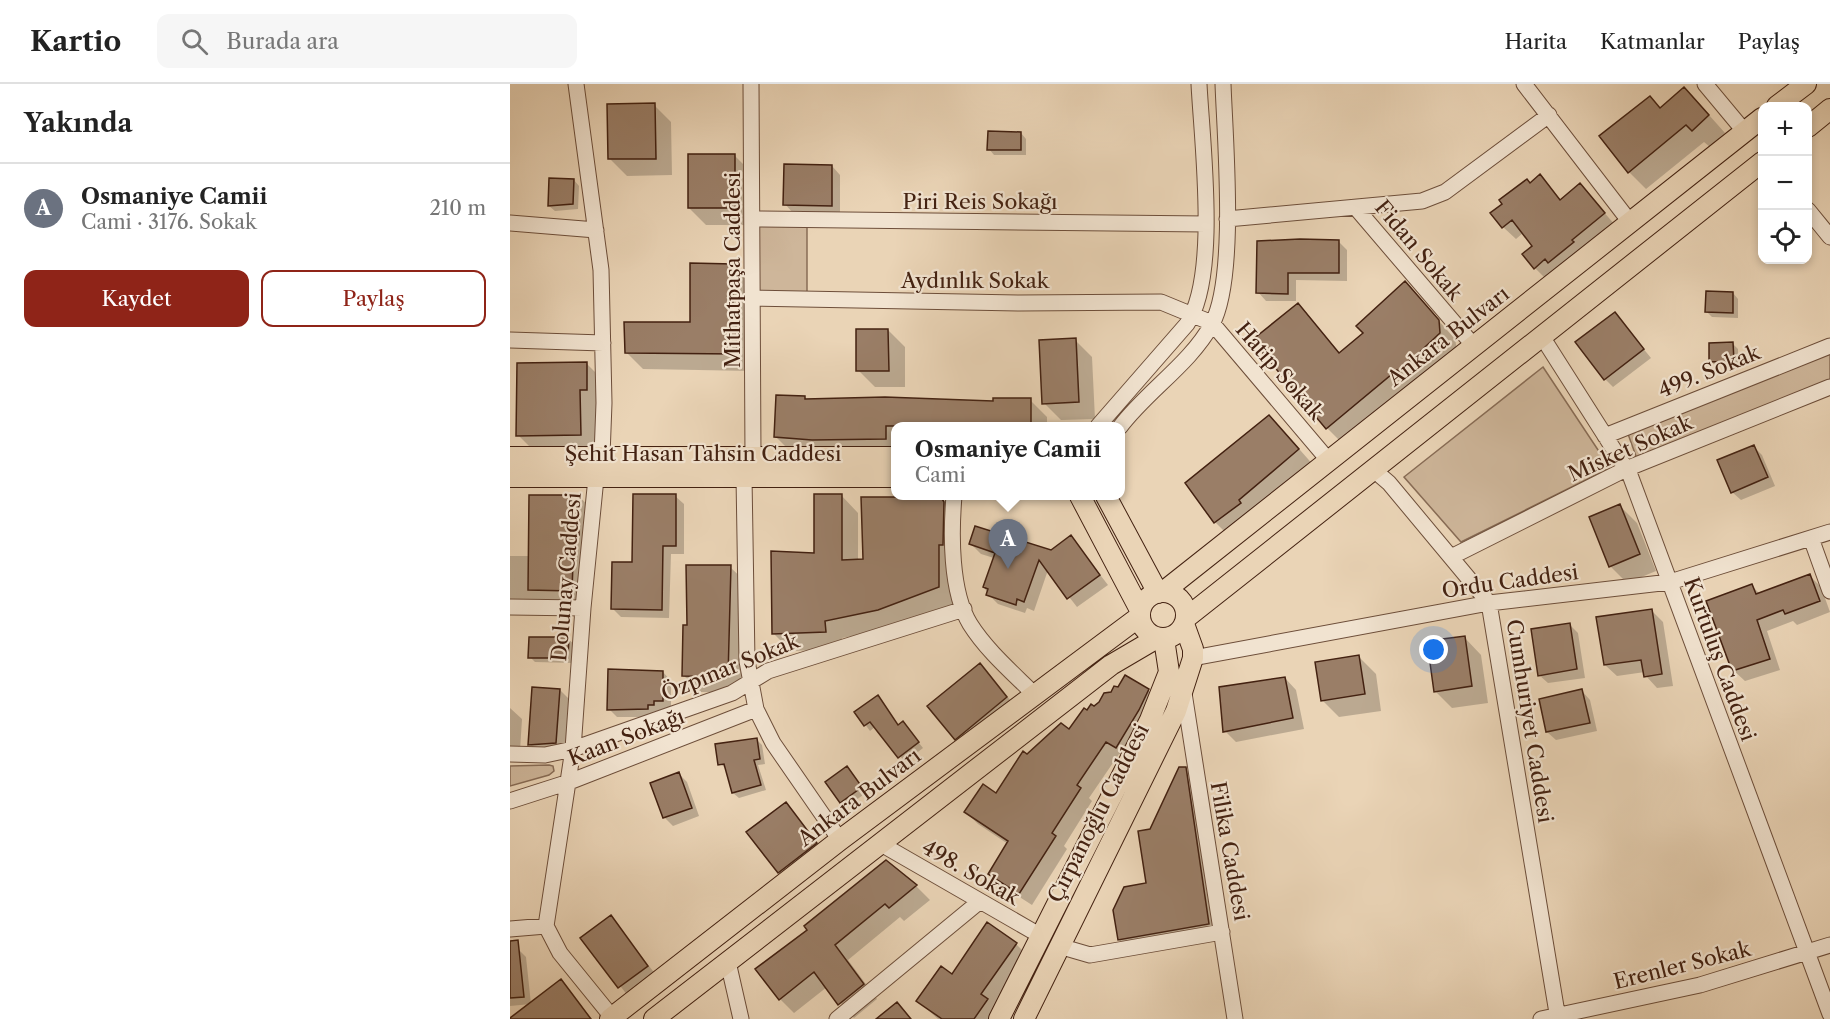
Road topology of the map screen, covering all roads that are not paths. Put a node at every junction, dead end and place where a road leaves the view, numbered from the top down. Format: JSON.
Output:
{"nodes":[{"id":1,"x":576,"y":84,"type":"edge"},
{"id":2,"x":751,"y":84,"type":"edge"},
{"id":3,"x":1199,"y":84,"type":"edge"},
{"id":4,"x":1223,"y":84,"type":"edge"},
{"id":5,"x":1524,"y":84,"type":"edge"},
{"id":6,"x":1705,"y":84,"type":"edge"},
{"id":7,"x":1806,"y":84,"type":"edge"},
{"id":8,"x":1782,"y":102,"type":"edge"},
{"id":9,"x":1830,"y":109,"type":"edge"},
{"id":10,"x":1548,"y":115,"type":"junction"},
{"id":11,"x":1758,"y":121,"type":"edge"},
{"id":12,"x":1812,"y":124,"type":"edge"},
{"id":13,"x":1745,"y":132,"type":"junction"},
{"id":14,"x":1758,"y":165,"type":"edge"},
{"id":15,"x":1356,"y":208,"type":"junction"},
{"id":16,"x":1812,"y":215,"type":"edge"},
{"id":17,"x":754,"y":219,"type":"junction"},
{"id":18,"x":1227,"y":219,"type":"junction"},
{"id":19,"x":1630,"y":222,"type":"junction"},
{"id":20,"x":510,"y":223,"type":"edge"},
{"id":21,"x":1206,"y":224,"type":"junction"},
{"id":22,"x":596,"y":230,"type":"junction"},
{"id":23,"x":1830,"y":237,"type":"edge"},
{"id":24,"x":753,"y":298,"type":"junction"},
{"id":25,"x":1194,"y":314,"type":"junction"},
{"id":26,"x":1212,"y":324,"type":"junction"},
{"id":27,"x":1540,"y":335,"type":"junction"},
{"id":28,"x":510,"y":340,"type":"edge"},
{"id":29,"x":603,"y":343,"type":"junction"},
{"id":30,"x":1474,"y":346,"type":"junction"},
{"id":31,"x":1830,"y":346,"type":"edge"},
{"id":32,"x":1830,"y":387,"type":"edge"},
{"id":33,"x":1101,"y":422,"type":"edge"},
{"id":34,"x":1125,"y":422,"type":"edge"},
{"id":35,"x":1605,"y":436,"type":"junction"},
{"id":36,"x":602,"y":456,"type":"junction"},
{"id":37,"x":753,"y":456,"type":"junction"},
{"id":38,"x":510,"y":457,"type":"edge"},
{"id":39,"x":891,"y":457,"type":"edge"},
{"id":40,"x":1329,"y":461,"type":"junction"},
{"id":41,"x":1626,"y":470,"type":"junction"},
{"id":42,"x":1375,"y":471,"type":"junction"},
{"id":43,"x":510,"y":477,"type":"edge"},
{"id":44,"x":744,"y":477,"type":"junction"},
{"id":45,"x":891,"y":477,"type":"edge"},
{"id":46,"x":596,"y":478,"type":"junction"},
{"id":47,"x":954,"y":500,"type":"edge"},
{"id":48,"x":1083,"y":500,"type":"edge"},
{"id":49,"x":1109,"y":500,"type":"edge"},
{"id":50,"x":1830,"y":532,"type":"edge"},
{"id":51,"x":1811,"y":538,"type":"junction"},
{"id":52,"x":1451,"y":557,"type":"junction"},
{"id":53,"x":1670,"y":582,"type":"junction"},
{"id":54,"x":1830,"y":591,"type":"edge"},
{"id":55,"x":1160,"y":592,"type":"junction"},
{"id":56,"x":1489,"y":603,"type":"junction"},
{"id":57,"x":510,"y":607,"type":"edge"},
{"id":58,"x":583,"y":608,"type":"junction"},
{"id":59,"x":964,"y":609,"type":"junction"},
{"id":60,"x":1140,"y":614,"type":"junction"},
{"id":61,"x":1185,"y":621,"type":"junction"},
{"id":62,"x":1160,"y":638,"type":"junction"},
{"id":63,"x":1193,"y":658,"type":"junction"},
{"id":64,"x":750,"y":682,"type":"junction"},
{"id":65,"x":1183,"y":690,"type":"junction"},
{"id":66,"x":1036,"y":696,"type":"junction"},
{"id":67,"x":756,"y":709,"type":"junction"},
{"id":68,"x":573,"y":749,"type":"junction"},
{"id":69,"x":510,"y":754,"type":"edge"},
{"id":70,"x":569,"y":782,"type":"junction"},
{"id":71,"x":510,"y":801,"type":"edge"},
{"id":72,"x":840,"y":840,"type":"junction"},
{"id":73,"x":881,"y":844,"type":"junction"},
{"id":74,"x":979,"y":902,"type":"junction"},
{"id":75,"x":546,"y":926,"type":"junction"},
{"id":76,"x":510,"y":929,"type":"edge"},
{"id":77,"x":1222,"y":932,"type":"junction"},
{"id":78,"x":1041,"y":936,"type":"junction"},
{"id":79,"x":1830,"y":945,"type":"edge"},
{"id":80,"x":1059,"y":946,"type":"junction"},
{"id":81,"x":1806,"y":954,"type":"junction"},
{"id":82,"x":728,"y":962,"type":"junction"},
{"id":83,"x":1830,"y":1014,"type":"edge"},
{"id":84,"x":611,"y":1018,"type":"edge"},
{"id":85,"x":1558,"y":1018,"type":"edge"},
{"id":86,"x":654,"y":1019,"type":"edge"},
{"id":87,"x":741,"y":1019,"type":"edge"},
{"id":88,"x":837,"y":1019,"type":"edge"},
{"id":89,"x":999,"y":1019,"type":"edge"},
{"id":90,"x":1024,"y":1019,"type":"edge"},
{"id":91,"x":1235,"y":1019,"type":"edge"},
{"id":92,"x":1541,"y":1019,"type":"edge"}],
"edges":[{"from":1,"to":22,"type":"street","name":"Dolunay Caddesi"},
{"from":2,"to":17,"type":"street","name":"Mithatpaşa Caddesi"},
{"from":3,"to":21,"type":"street"},
{"from":4,"to":18,"type":"street"},
{"from":5,"to":10,"type":"street"},
{"from":6,"to":13,"type":"street"},
{"from":7,"to":8,"type":"main road"},
{"from":9,"to":12,"type":"main road"},
{"from":10,"to":15,"type":"street"},
{"from":10,"to":19,"type":"street"},
{"from":11,"to":13,"type":"main road","name":"Ankara Bulvarı"},
{"from":13,"to":19,"type":"main road","name":"Ankara Bulvarı"},
{"from":14,"to":27,"type":"main road"},
{"from":15,"to":18,"type":"street"},
{"from":15,"to":30,"type":"street","name":"Fidan Sokak"},
{"from":16,"to":23,"type":"street"},
{"from":17,"to":21,"type":"street","name":"Piri Reis Sokağı"},
{"from":17,"to":24,"type":"street","name":"Mithatpaşa Caddesi"},
{"from":18,"to":26,"type":"street"},
{"from":19,"to":30,"type":"main road","name":"Ankara Bulvarı"},
{"from":20,"to":22,"type":"street"},
{"from":21,"to":25,"type":"street"},
{"from":22,"to":29,"type":"street","name":"Dolunay Caddesi"},
{"from":24,"to":25,"type":"street","name":"Aydınlık Sokak"},
{"from":24,"to":37,"type":"street","name":"Mithatpaşa Caddesi"},
{"from":25,"to":26,"type":"street","name":"Hatip Sokak"},
{"from":25,"to":33,"type":"street"},
{"from":26,"to":34,"type":"street"},
{"from":26,"to":40,"type":"street","name":"Hatip Sokak"},
{"from":27,"to":35,"type":"street","name":"Kurtuluş Caddesi"},
{"from":27,"to":42,"type":"main road"},
{"from":28,"to":29,"type":"street"},
{"from":29,"to":36,"type":"street","name":"Dolunay Caddesi"},
{"from":30,"to":40,"type":"main road","name":"Ankara Bulvarı"},
{"from":31,"to":35,"type":"street","name":"499. Sokak"},
{"from":32,"to":41,"type":"street","name":"Misket Sokak"},
{"from":35,"to":41,"type":"street","name":"Kurtuluş Caddesi"},
{"from":36,"to":37,"type":"main road","name":"Şehit Hasan Tahsin Caddesi"},
{"from":36,"to":38,"type":"main road","name":"Şehit Hasan Tahsin Caddesi"},
{"from":36,"to":46,"type":"street","name":"Dolunay Caddesi"},
{"from":37,"to":39,"type":"main road","name":"Şehit Hasan Tahsin Caddesi"},
{"from":40,"to":55,"type":"main road","name":"Ankara Bulvarı"},
{"from":41,"to":52,"type":"street","name":"Misket Sokak"},
{"from":41,"to":53,"type":"street","name":"Kurtuluş Caddesi"},
{"from":42,"to":52,"type":"street","name":"Cumhuriyet Caddesi"},
{"from":42,"to":61,"type":"main road"},
{"from":43,"to":46,"type":"main road","name":"Şehit Hasan Tahsin Caddesi"},
{"from":44,"to":45,"type":"main road","name":"Şehit Hasan Tahsin Caddesi"},
{"from":44,"to":46,"type":"main road","name":"Şehit Hasan Tahsin Caddesi"},
{"from":44,"to":64,"type":"street"},
{"from":46,"to":58,"type":"street","name":"Dolunay Caddesi"},
{"from":47,"to":59,"type":"street"},
{"from":48,"to":60,"type":"main road"},
{"from":49,"to":55,"type":"main road"},
{"from":50,"to":51,"type":"street","name":"Ordu Caddesi"},
{"from":51,"to":53,"type":"street","name":"Ordu Caddesi"},
{"from":51,"to":54,"type":"street"},
{"from":52,"to":56,"type":"street","name":"Cumhuriyet Caddesi"},
{"from":53,"to":56,"type":"street","name":"Ordu Caddesi"},
{"from":53,"to":81,"type":"street","name":"Kurtuluş Caddesi"},
{"from":55,"to":60,"type":"main road","name":"Ankara Bulvarı"},
{"from":55,"to":61,"type":"main road"},
{"from":56,"to":63,"type":"street","name":"Ordu Caddesi"},
{"from":56,"to":85,"type":"street","name":"Cumhuriyet Caddesi"},
{"from":57,"to":58,"type":"street"},
{"from":58,"to":68,"type":"street","name":"Dolunay Caddesi"},
{"from":59,"to":64,"type":"street","name":"Özpınar Sokak"},
{"from":59,"to":66,"type":"street"},
{"from":60,"to":62,"type":"main road"},
{"from":60,"to":66,"type":"main road","name":"Ankara Bulvarı"},
{"from":61,"to":62,"type":"main road"},
{"from":61,"to":63,"type":"main road"},
{"from":62,"to":73,"type":"main road"},
{"from":62,"to":78,"type":"main road","name":"Çırpanoğlu Caddesi"},
{"from":63,"to":65,"type":"main road","name":"Çırpanoğlu Caddesi"},
{"from":64,"to":67,"type":"street"},
{"from":64,"to":68,"type":"street","name":"Özpınar Sokak"},
{"from":65,"to":77,"type":"street","name":"Filika Caddesi"},
{"from":65,"to":80,"type":"main road","name":"Çırpanoğlu Caddesi"},
{"from":66,"to":72,"type":"main road","name":"Ankara Bulvarı"},
{"from":67,"to":70,"type":"street","name":"Kaan Sokağı"},
{"from":67,"to":72,"type":"street"},
{"from":68,"to":69,"type":"street","name":"Özpınar Sokak"},
{"from":68,"to":70,"type":"street","name":"Dolunay Caddesi"},
{"from":70,"to":71,"type":"street","name":"Kaan Sokağı"},
{"from":70,"to":75,"type":"street","name":"Dolunay Caddesi"},
{"from":72,"to":84,"type":"main road","name":"Ankara Bulvarı"},
{"from":73,"to":74,"type":"street","name":"498. Sokak"},
{"from":73,"to":82,"type":"main road"},
{"from":74,"to":78,"type":"street","name":"498. Sokak"},
{"from":74,"to":88,"type":"street"},
{"from":75,"to":76,"type":"street"},
{"from":75,"to":84,"type":"street"},
{"from":77,"to":80,"type":"street"},
{"from":77,"to":91,"type":"street","name":"Filika Caddesi"},
{"from":78,"to":89,"type":"main road","name":"Çırpanoğlu Caddesi"},
{"from":79,"to":81,"type":"street","name":"Erenler Sokak"},
{"from":80,"to":90,"type":"main road","name":"Çırpanoğlu Caddesi"},
{"from":81,"to":83,"type":"street","name":"Kurtuluş Caddesi"},
{"from":81,"to":85,"type":"street","name":"Erenler Sokak"},
{"from":82,"to":86,"type":"main road"},
{"from":82,"to":87,"type":"street"},
{"from":85,"to":92,"type":"street","name":"Erenler Sokak"}]}
